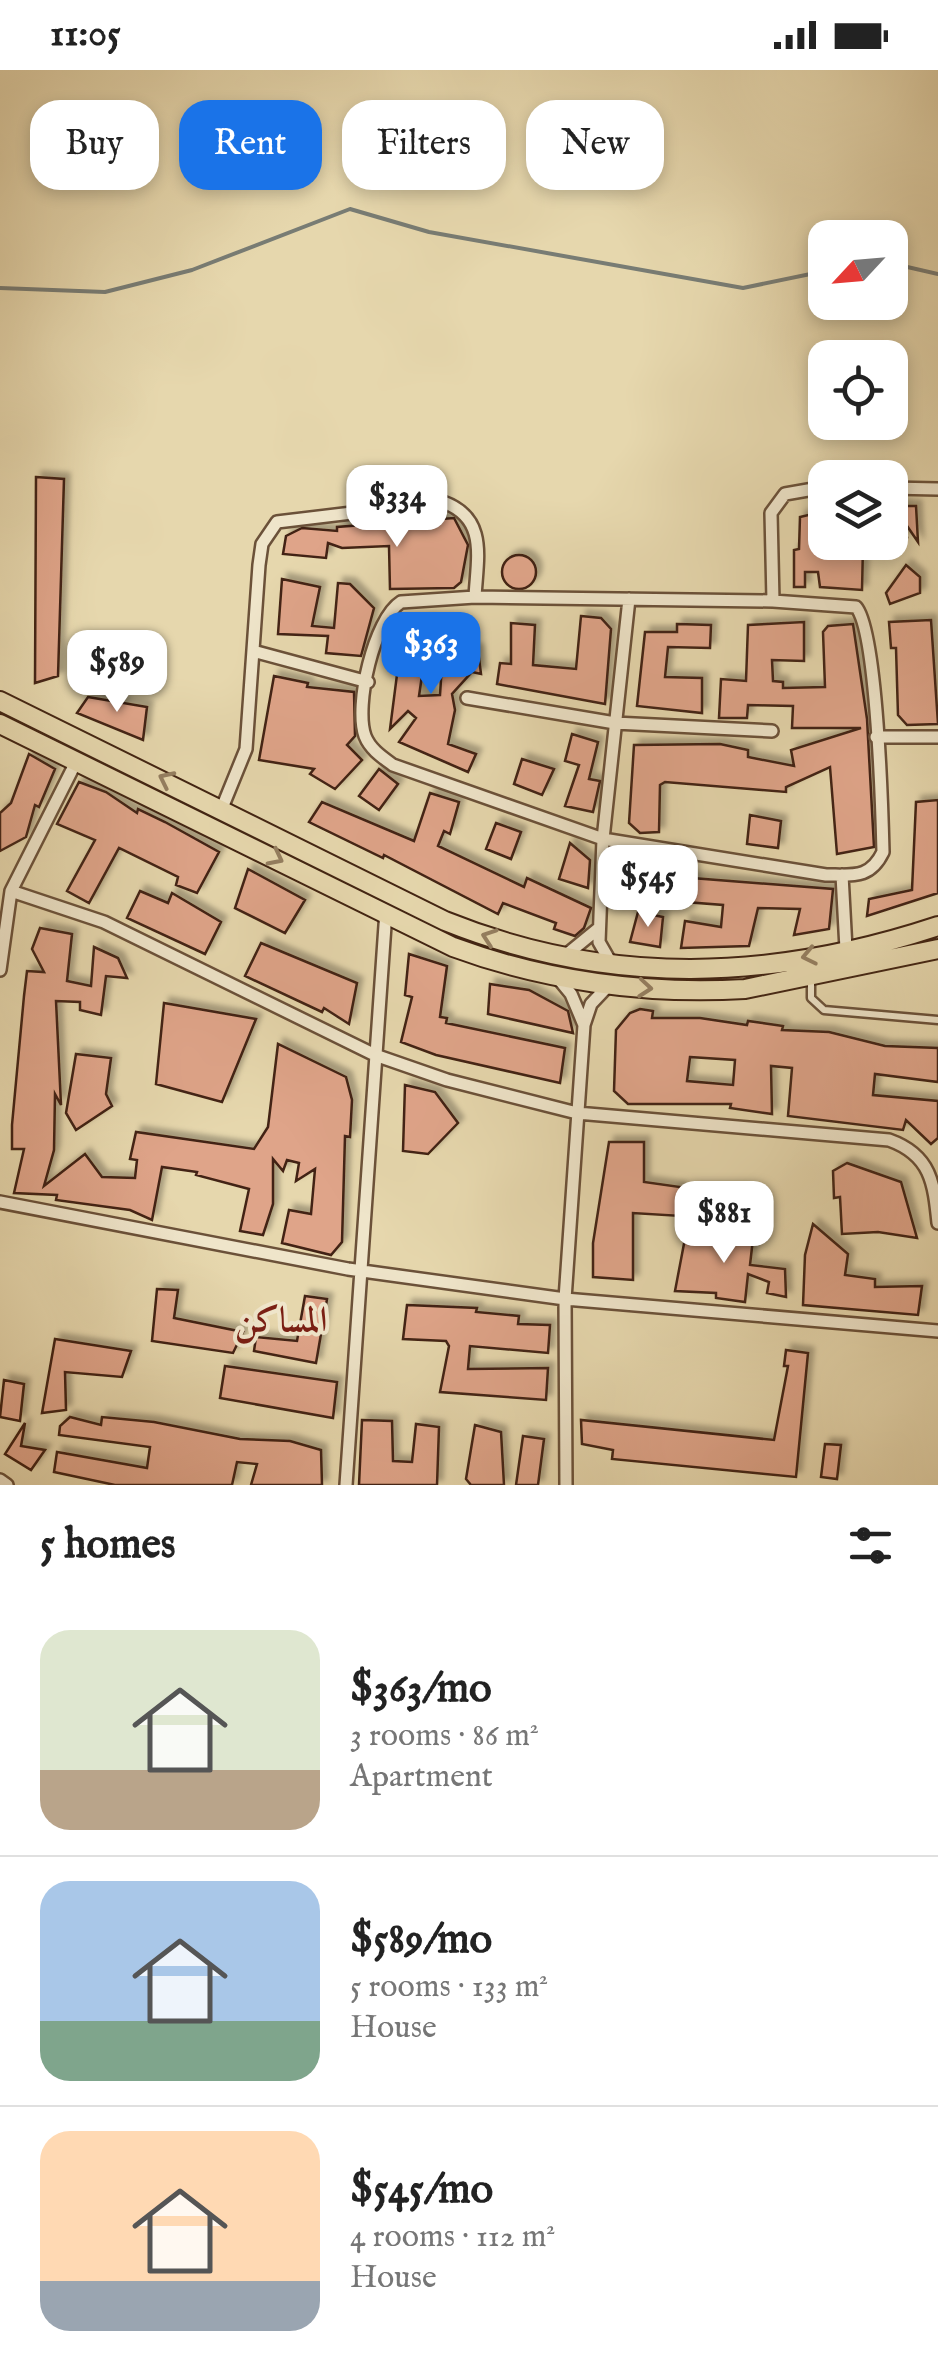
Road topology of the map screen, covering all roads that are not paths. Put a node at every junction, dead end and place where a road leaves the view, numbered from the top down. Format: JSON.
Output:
{"nodes":[{"id":1,"x":908,"y":488,"type":"edge"},
{"id":2,"x":938,"y":489,"type":"edge"},
{"id":3,"x":808,"y":490,"type":"edge"},
{"id":4,"x":475,"y":598,"type":"junction"},
{"id":5,"x":629,"y":599,"type":"junction"},
{"id":6,"x":773,"y":601,"type":"junction"},
{"id":7,"x":252,"y":650,"type":"junction"},
{"id":8,"x":368,"y":682,"type":"junction"},
{"id":9,"x":467,"y":698,"type":"dead end"},
{"id":10,"x":0,"y":701,"type":"edge"},
{"id":11,"x":615,"y":723,"type":"junction"},
{"id":12,"x":0,"y":724,"type":"edge"},
{"id":13,"x":772,"y":731,"type":"dead end"},
{"id":14,"x":876,"y":736,"type":"junction"},
{"id":15,"x":938,"y":737,"type":"edge"},
{"id":16,"x":77,"y":760,"type":"junction"},
{"id":17,"x":222,"y":808,"type":"junction"},
{"id":18,"x":603,"y":839,"type":"junction"},
{"id":19,"x":842,"y":875,"type":"junction"},
{"id":20,"x":12,"y":892,"type":"junction"},
{"id":21,"x":392,"y":894,"type":"junction"},
{"id":22,"x":385,"y":913,"type":"junction"},
{"id":23,"x":938,"y":926,"type":"edge"},
{"id":24,"x":599,"y":928,"type":"junction"},
{"id":25,"x":846,"y":948,"type":"junction"},
{"id":26,"x":938,"y":949,"type":"edge"},
{"id":27,"x":566,"y":955,"type":"junction"},
{"id":28,"x":610,"y":962,"type":"junction"},
{"id":29,"x":0,"y":970,"type":"edge"},
{"id":30,"x":554,"y":975,"type":"junction"},
{"id":31,"x":812,"y":976,"type":"junction"},
{"id":32,"x":608,"y":984,"type":"junction"},
{"id":33,"x":938,"y":1020,"type":"edge"},
{"id":34,"x":584,"y":1024,"type":"junction"},
{"id":35,"x":375,"y":1055,"type":"junction"},
{"id":36,"x":577,"y":1113,"type":"junction"},
{"id":37,"x":0,"y":1202,"type":"edge"},
{"id":38,"x":938,"y":1223,"type":"edge"},
{"id":39,"x":360,"y":1270,"type":"junction"},
{"id":40,"x":565,"y":1299,"type":"junction"},
{"id":41,"x":938,"y":1331,"type":"edge"},
{"id":42,"x":0,"y":1480,"type":"edge"},
{"id":43,"x":8,"y":1485,"type":"edge"},
{"id":44,"x":346,"y":1485,"type":"edge"},
{"id":45,"x":566,"y":1485,"type":"edge"}],
"edges":[{"from":1,"to":2,"type":"street"},
{"from":3,"to":6,"type":"street"},
{"from":4,"to":5,"type":"street"},
{"from":4,"to":7,"type":"street"},
{"from":4,"to":8,"type":"street"},
{"from":5,"to":6,"type":"street"},
{"from":5,"to":11,"type":"street"},
{"from":6,"to":14,"type":"street"},
{"from":7,"to":8,"type":"street"},
{"from":7,"to":17,"type":"street"},
{"from":8,"to":18,"type":"street"},
{"from":9,"to":11,"type":"street"},
{"from":17,"to":10,"type":"main road","one_way":true},
{"from":11,"to":13,"type":"street"},
{"from":11,"to":18,"type":"street"},
{"from":12,"to":16,"type":"main road"},
{"from":14,"to":15,"type":"street"},
{"from":14,"to":19,"type":"street"},
{"from":16,"to":20,"type":"street"},
{"from":16,"to":22,"type":"main road","one_way":true},
{"from":17,"to":21,"type":"main road"},
{"from":18,"to":19,"type":"street"},
{"from":18,"to":24,"type":"street"},
{"from":19,"to":25,"type":"street"},
{"from":20,"to":29,"type":"street"},
{"from":20,"to":35,"type":"street"},
{"from":21,"to":22,"type":"street"},
{"from":27,"to":21,"type":"main road","one_way":true},
{"from":22,"to":30,"type":"main road"},
{"from":22,"to":35,"type":"street"},
{"from":23,"to":25,"type":"main road"},
{"from":24,"to":27,"type":"street"},
{"from":24,"to":28,"type":"street"},
{"from":25,"to":28,"type":"main road","one_way":true},
{"from":26,"to":31,"type":"main road"},
{"from":27,"to":28,"type":"main road"},
{"from":30,"to":32,"type":"main road"},
{"from":30,"to":34,"type":"street"},
{"from":32,"to":31,"type":"main road","one_way":true},
{"from":31,"to":33,"type":"lane"},
{"from":32,"to":34,"type":"street"},
{"from":34,"to":36,"type":"street"},
{"from":35,"to":36,"type":"street"},
{"from":35,"to":39,"type":"street"},
{"from":36,"to":38,"type":"street"},
{"from":36,"to":40,"type":"street"},
{"from":37,"to":39,"type":"street"},
{"from":39,"to":40,"type":"street"},
{"from":39,"to":44,"type":"street"},
{"from":40,"to":41,"type":"street"},
{"from":40,"to":45,"type":"street"},
{"from":42,"to":43,"type":"street"}]}
